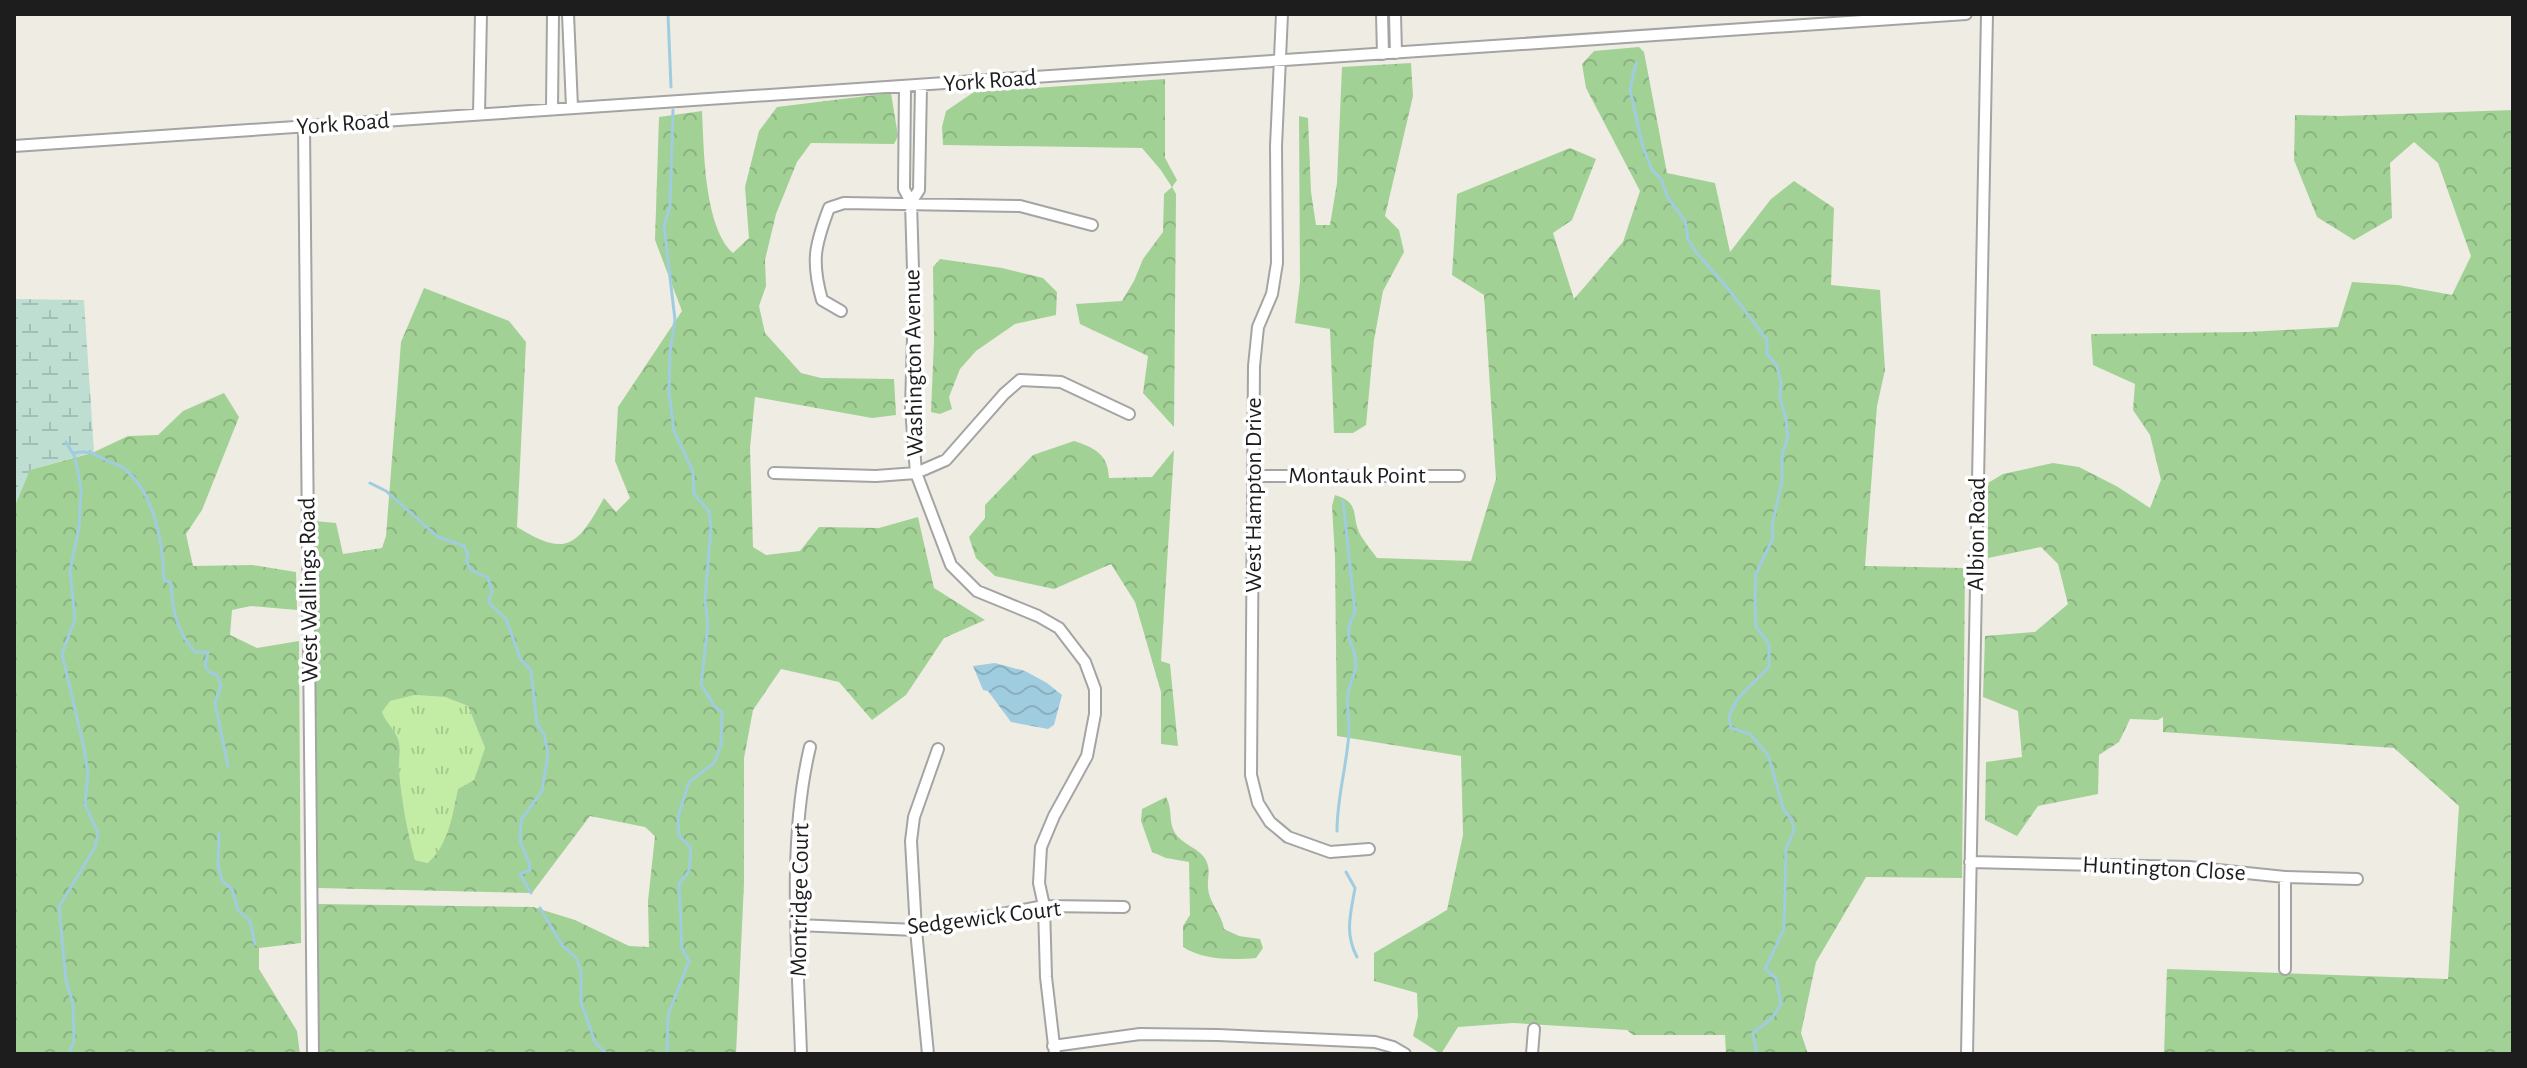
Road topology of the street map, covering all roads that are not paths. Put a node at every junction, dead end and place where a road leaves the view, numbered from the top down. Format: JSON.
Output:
{"nodes":[{"id":1,"x":481,"y":14,"type":"edge"},
{"id":2,"x":553,"y":14,"type":"edge"},
{"id":3,"x":568,"y":14,"type":"edge"},
{"id":4,"x":1282,"y":14,"type":"edge"},
{"id":5,"x":1382,"y":14,"type":"edge"},
{"id":6,"x":1395,"y":14,"type":"edge"},
{"id":7,"x":1966,"y":14,"type":"edge"},
{"id":8,"x":1987,"y":14,"type":"edge"},
{"id":9,"x":1396,"y":53,"type":"junction"},
{"id":10,"x":1383,"y":54,"type":"junction"},
{"id":11,"x":1280,"y":60,"type":"junction"},
{"id":12,"x":921,"y":86,"type":"junction"},
{"id":13,"x":905,"y":87,"type":"junction"},
{"id":14,"x":572,"y":107,"type":"junction"},
{"id":15,"x":552,"y":108,"type":"junction"},
{"id":16,"x":479,"y":114,"type":"junction"},
{"id":17,"x":304,"y":126,"type":"junction"},
{"id":18,"x":14,"y":146,"type":"edge"},
{"id":19,"x":911,"y":202,"type":"junction"},
{"id":20,"x":1092,"y":225,"type":"dead end"},
{"id":21,"x":841,"y":311,"type":"dead end"},
{"id":22,"x":1129,"y":414,"type":"dead end"},
{"id":23,"x":774,"y":473,"type":"dead end"},
{"id":24,"x":916,"y":473,"type":"junction"},
{"id":25,"x":1254,"y":476,"type":"junction"},
{"id":26,"x":1459,"y":476,"type":"dead end"},
{"id":27,"x":810,"y":747,"type":"dead end"},
{"id":28,"x":938,"y":749,"type":"dead end"},
{"id":29,"x":1369,"y":849,"type":"dead end"},
{"id":30,"x":1970,"y":862,"type":"junction"},
{"id":31,"x":2285,"y":877,"type":"junction"},
{"id":32,"x":2357,"y":879,"type":"dead end"},
{"id":33,"x":1044,"y":906,"type":"junction"},
{"id":34,"x":1124,"y":907,"type":"dead end"},
{"id":35,"x":797,"y":925,"type":"junction"},
{"id":36,"x":916,"y":930,"type":"junction"},
{"id":37,"x":2285,"y":969,"type":"dead end"},
{"id":38,"x":1534,"y":1029,"type":"dead end"},
{"id":39,"x":1054,"y":1050,"type":"edge"},
{"id":40,"x":313,"y":1054,"type":"edge"},
{"id":41,"x":801,"y":1054,"type":"edge"},
{"id":42,"x":928,"y":1054,"type":"edge"},
{"id":43,"x":1405,"y":1054,"type":"edge"},
{"id":44,"x":1532,"y":1054,"type":"edge"},
{"id":45,"x":1967,"y":1054,"type":"edge"}],
"edges":[{"from":1,"to":16,"type":"street"},
{"from":2,"to":15,"type":"street"},
{"from":3,"to":14,"type":"street"},
{"from":4,"to":11,"type":"street","name":"West Hampton Drive"},
{"from":5,"to":10,"type":"street"},
{"from":6,"to":9,"type":"street"},
{"from":7,"to":9,"type":"street","name":"York Road"},
{"from":8,"to":30,"type":"street","name":"Albion Road"},
{"from":9,"to":10,"type":"street","name":"York Road"},
{"from":10,"to":11,"type":"street","name":"York Road"},
{"from":11,"to":12,"type":"street","name":"York Road"},
{"from":11,"to":25,"type":"street","name":"West Hampton Drive"},
{"from":12,"to":13,"type":"street","name":"York Road"},
{"from":12,"to":19,"type":"street","name":"Washington Avenue"},
{"from":13,"to":14,"type":"street","name":"York Road"},
{"from":13,"to":19,"type":"street","name":"Washington Avenue"},
{"from":14,"to":15,"type":"street","name":"York Road"},
{"from":15,"to":16,"type":"street","name":"York Road"},
{"from":16,"to":17,"type":"street","name":"York Road"},
{"from":17,"to":18,"type":"street","name":"York Road"},
{"from":17,"to":40,"type":"street","name":"West Wallings Road"},
{"from":19,"to":20,"type":"street"},
{"from":19,"to":21,"type":"street"},
{"from":19,"to":24,"type":"street","name":"Washington Avenue"},
{"from":22,"to":24,"type":"street"},
{"from":23,"to":24,"type":"street"},
{"from":24,"to":33,"type":"street","name":"Washington Avenue"},
{"from":25,"to":26,"type":"street","name":"Montauk Point"},
{"from":25,"to":29,"type":"street","name":"West Hampton Drive"},
{"from":27,"to":35,"type":"street","name":"Montridge Court"},
{"from":28,"to":36,"type":"street"},
{"from":30,"to":31,"type":"street","name":"Huntington Close"},
{"from":30,"to":45,"type":"street","name":"Albion Road"},
{"from":31,"to":32,"type":"street","name":"Huntington Close"},
{"from":31,"to":37,"type":"street"},
{"from":33,"to":34,"type":"street","name":"Sedgewick Court"},
{"from":33,"to":36,"type":"street","name":"Sedgewick Court"},
{"from":33,"to":39,"type":"street","name":"Washington Avenue"},
{"from":35,"to":36,"type":"street","name":"Sedgewick Court"},
{"from":35,"to":41,"type":"street","name":"Montridge Court"},
{"from":36,"to":42,"type":"street"},
{"from":38,"to":44,"type":"street"},
{"from":39,"to":43,"type":"street"}]}
